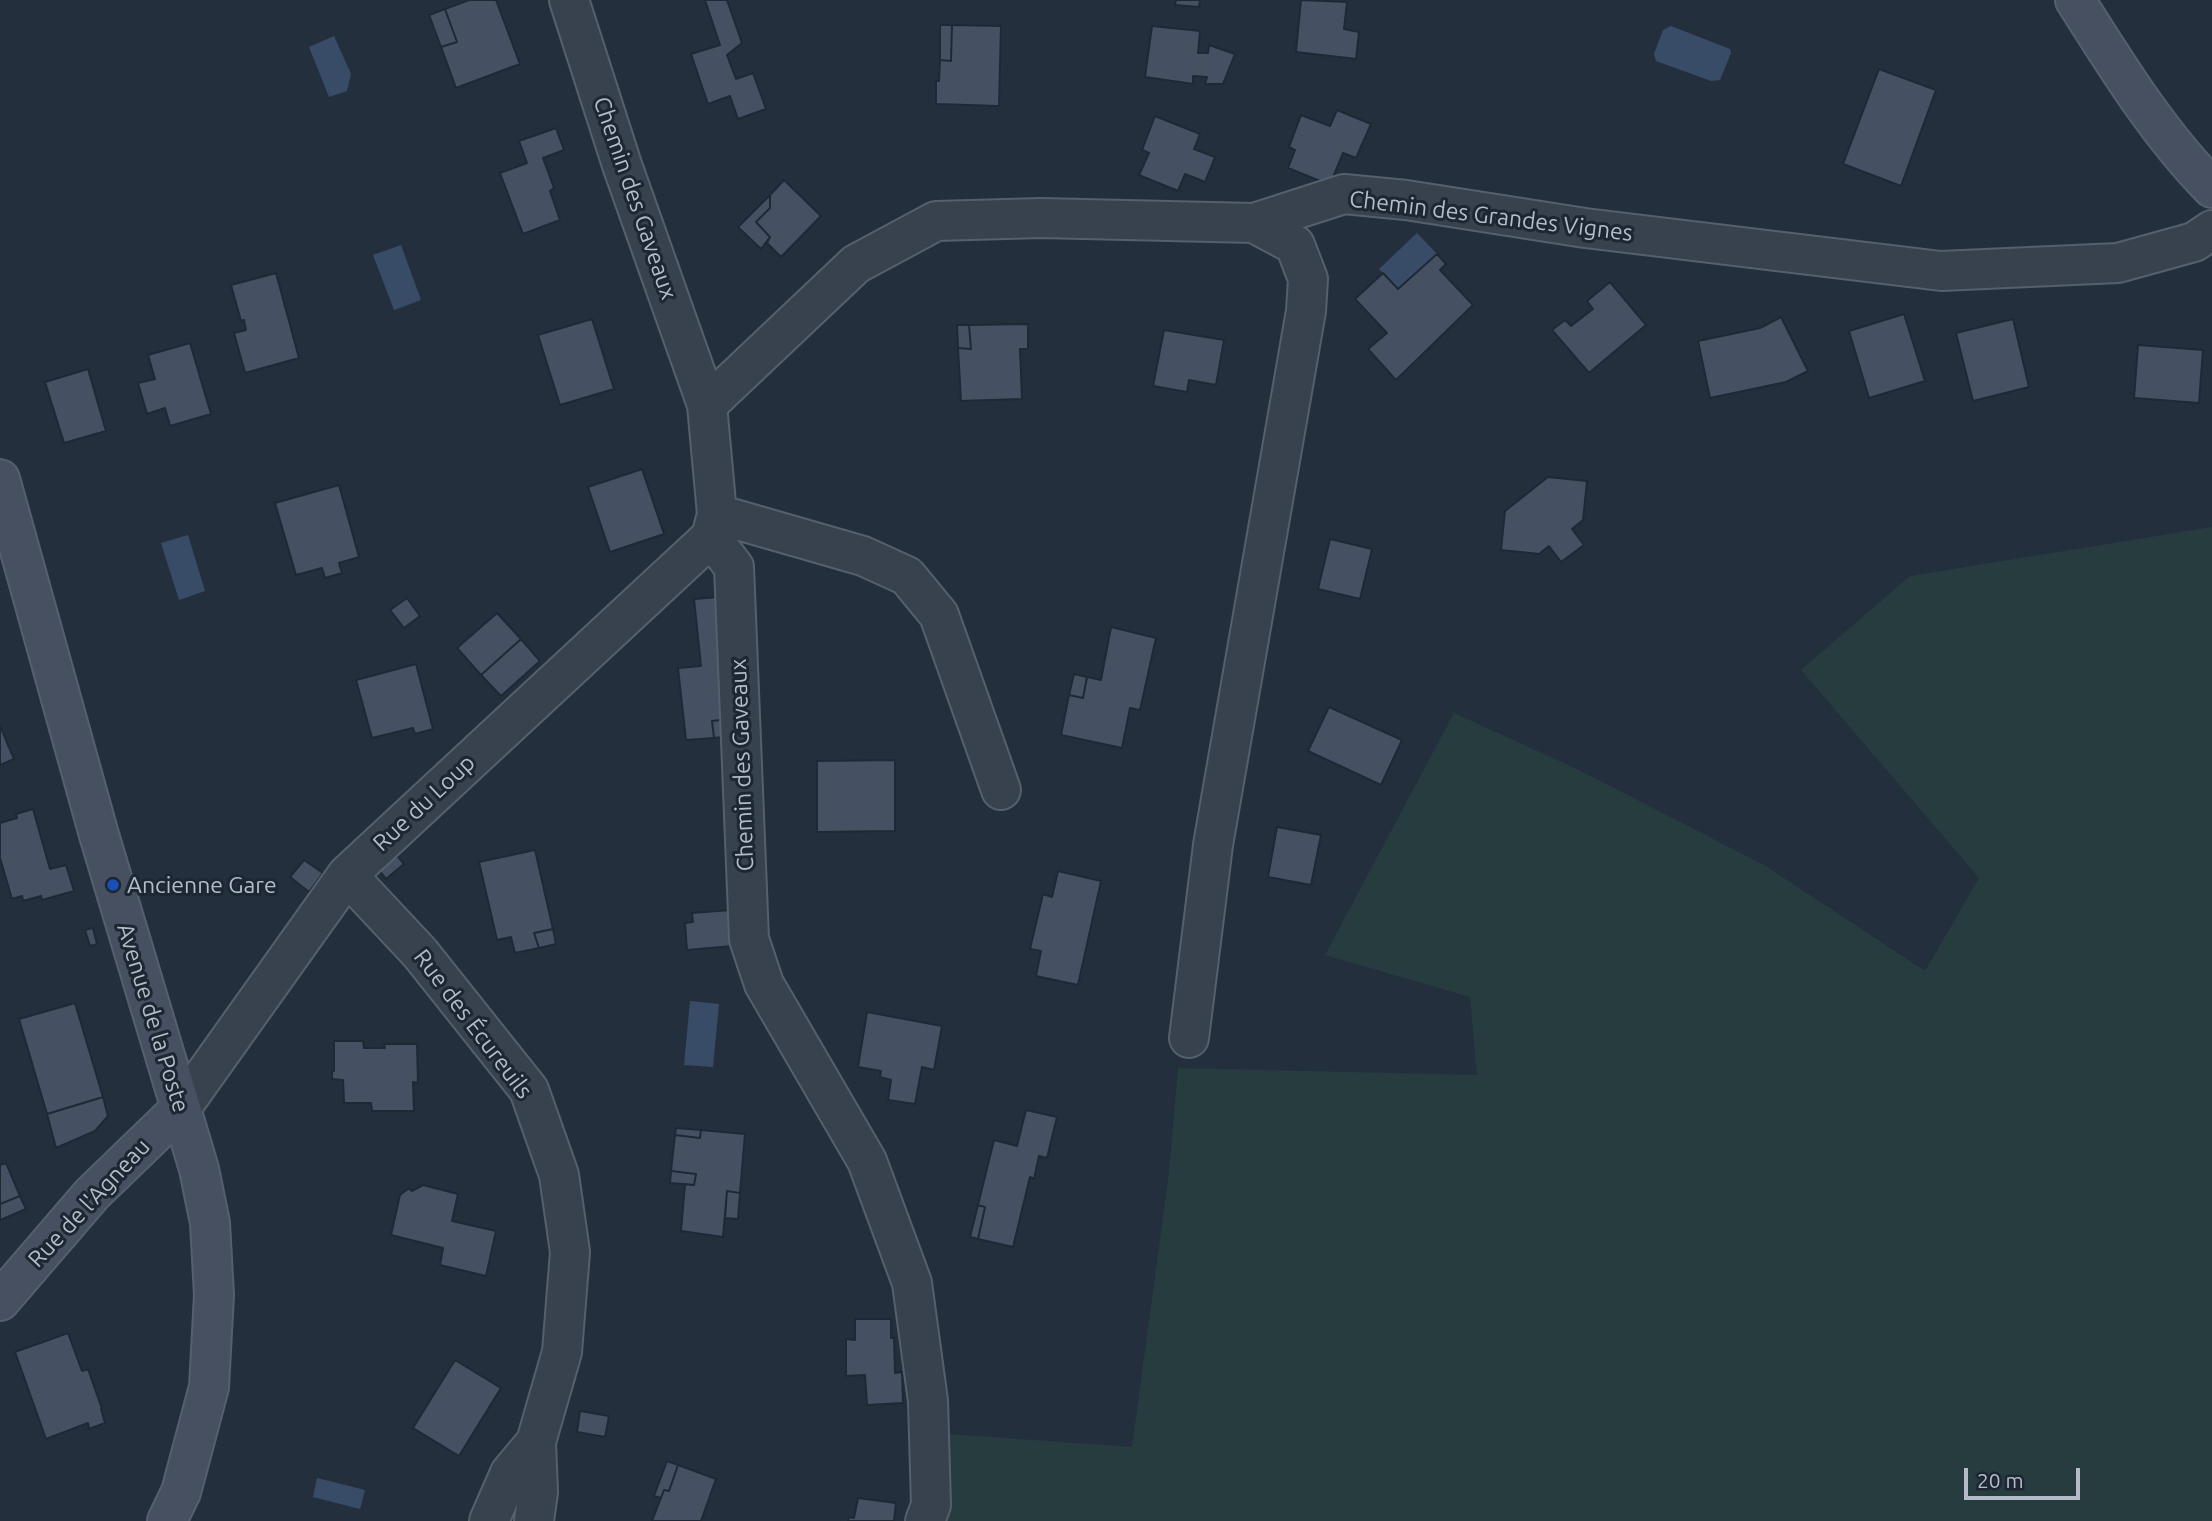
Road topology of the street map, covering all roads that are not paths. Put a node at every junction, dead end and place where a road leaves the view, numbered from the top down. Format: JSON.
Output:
{"nodes":[{"id":1,"x":569,"y":0,"type":"edge"},
{"id":2,"x":2075,"y":0,"type":"edge"},
{"id":3,"x":2212,"y":188,"type":"edge"},
{"id":4,"x":1254,"y":223,"type":"junction"},
{"id":5,"x":2212,"y":230,"type":"edge"},
{"id":6,"x":707,"y":405,"type":"junction"},
{"id":7,"x":0,"y":479,"type":"edge"},
{"id":8,"x":714,"y":525,"type":"junction"},
{"id":9,"x":1001,"y":790,"type":"dead end"},
{"id":10,"x":346,"y":875,"type":"junction"},
{"id":11,"x":1189,"y":1038,"type":"dead end"},
{"id":12,"x":181,"y":1108,"type":"junction"},
{"id":13,"x":0,"y":1301,"type":"edge"},
{"id":14,"x":536,"y":1442,"type":"junction"},
{"id":15,"x":167,"y":1521,"type":"edge"},
{"id":16,"x":489,"y":1521,"type":"edge"},
{"id":17,"x":534,"y":1521,"type":"edge"},
{"id":18,"x":925,"y":1521,"type":"edge"}],
"edges":[{"from":1,"to":6,"type":"street","name":"Chemin des Gaveaux"},
{"from":2,"to":3,"type":"main road"},
{"from":4,"to":5,"type":"street","name":"Chemin des Grandes Vignes"},
{"from":4,"to":6,"type":"street","name":"Chemin des Grandes Vignes"},
{"from":4,"to":11,"type":"street"},
{"from":6,"to":8,"type":"street","name":"Chemin des Gaveaux"},
{"from":7,"to":12,"type":"main road","name":"Avenue de la Poste"},
{"from":8,"to":9,"type":"street"},
{"from":8,"to":10,"type":"street","name":"Rue du Loup"},
{"from":8,"to":18,"type":"street","name":"Chemin des Gaveaux"},
{"from":10,"to":12,"type":"street","name":"Rue du Loup"},
{"from":10,"to":14,"type":"street","name":"Rue des Écureuils"},
{"from":12,"to":13,"type":"main road","name":"Rue de l'Agneau"},
{"from":12,"to":15,"type":"main road","name":"Avenue de la Poste"},
{"from":14,"to":16,"type":"street","name":"Rue des Écureuils"},
{"from":14,"to":17,"type":"street","name":"Rue des Écureuils"}]}
